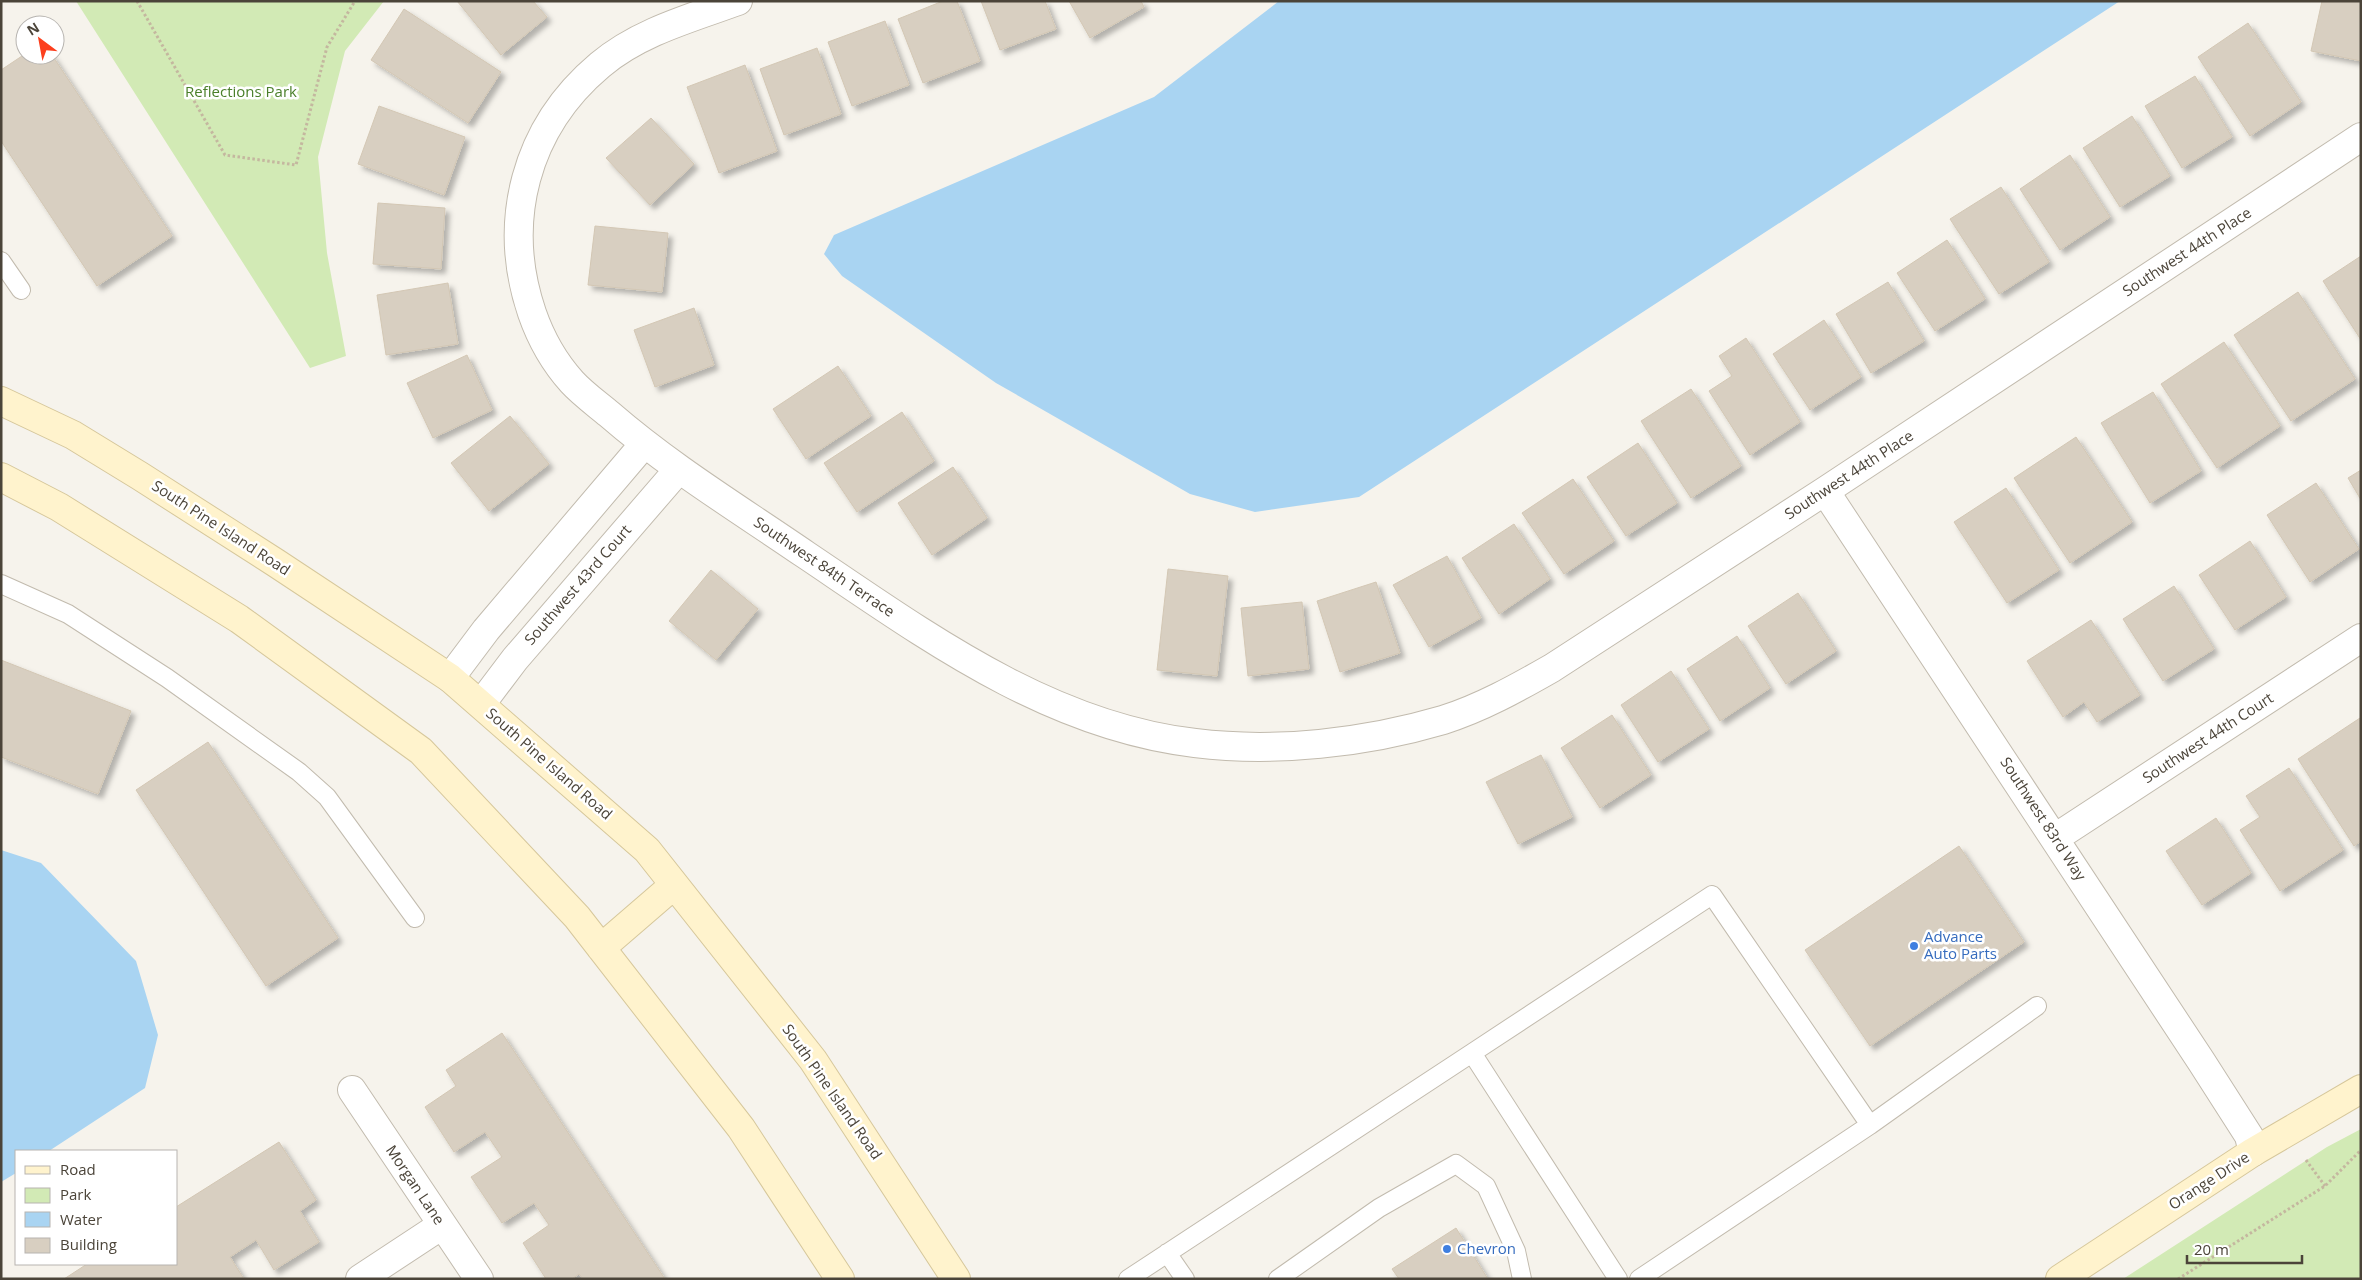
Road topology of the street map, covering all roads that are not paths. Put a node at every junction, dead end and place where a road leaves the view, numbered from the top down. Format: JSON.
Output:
{"nodes":[{"id":1,"x":738,"y":1,"type":"edge"},
{"id":2,"x":2361,"y":137,"type":"edge"},
{"id":3,"x":1,"y":261,"type":"edge"},
{"id":4,"x":21,"y":290,"type":"dead end"},
{"id":5,"x":1,"y":401,"type":"edge"},
{"id":6,"x":644,"y":444,"type":"junction"},
{"id":7,"x":679,"y":469,"type":"junction"},
{"id":8,"x":1,"y":477,"type":"edge"},
{"id":9,"x":1825,"y":491,"type":"junction"},
{"id":10,"x":1,"y":584,"type":"edge"},
{"id":11,"x":2361,"y":638,"type":"edge"},
{"id":12,"x":450,"y":678,"type":"junction"},
{"id":13,"x":480,"y":704,"type":"junction"},
{"id":14,"x":1306,"y":744,"type":"joint"},
{"id":15,"x":2055,"y":838,"type":"junction"},
{"id":16,"x":674,"y":884,"type":"junction"},
{"id":17,"x":415,"y":918,"type":"dead end"},
{"id":18,"x":601,"y":948,"type":"junction"},
{"id":19,"x":2037,"y":1006,"type":"dead end"},
{"id":20,"x":1472,"y":1053,"type":"junction"},
{"id":21,"x":352,"y":1090,"type":"dead end"},
{"id":22,"x":2361,"y":1090,"type":"edge"},
{"id":23,"x":1870,"y":1125,"type":"junction"},
{"id":24,"x":2253,"y":1152,"type":"junction"},
{"id":25,"x":442,"y":1225,"type":"junction"},
{"id":26,"x":1168,"y":1253,"type":"junction"},
{"id":27,"x":1296,"y":1274,"type":"edge"},
{"id":28,"x":360,"y":1279,"type":"edge"},
{"id":29,"x":479,"y":1279,"type":"edge"},
{"id":30,"x":840,"y":1279,"type":"edge"},
{"id":31,"x":956,"y":1279,"type":"edge"},
{"id":32,"x":1128,"y":1279,"type":"edge"},
{"id":33,"x":1185,"y":1279,"type":"edge"},
{"id":34,"x":1278,"y":1279,"type":"edge"},
{"id":35,"x":1522,"y":1279,"type":"edge"},
{"id":36,"x":1618,"y":1279,"type":"edge"},
{"id":37,"x":1639,"y":1279,"type":"edge"},
{"id":38,"x":2060,"y":1279,"type":"edge"}],
"edges":[{"from":1,"to":6,"type":"street","name":"Southwest 84th Terrace"},
{"from":2,"to":9,"type":"street","name":"Southwest 44th Place"},
{"from":3,"to":4,"type":"lane"},
{"from":5,"to":12,"type":"main road","name":"South Pine Island Road"},
{"from":6,"to":7,"type":"street","name":"Southwest 84th Terrace"},
{"from":6,"to":12,"type":"street"},
{"from":7,"to":13,"type":"street","name":"Southwest 43rd Court"},
{"from":7,"to":14,"type":"street","name":"Southwest 84th Terrace"},
{"from":8,"to":18,"type":"main road"},
{"from":9,"to":14,"type":"street","name":"Southwest 44th Place"},
{"from":9,"to":15,"type":"street","name":"Southwest 83rd Way"},
{"from":10,"to":17,"type":"lane"},
{"from":11,"to":15,"type":"street","name":"Southwest 44th Court"},
{"from":12,"to":13,"type":"main road","name":"South Pine Island Road"},
{"from":13,"to":16,"type":"main road","name":"South Pine Island Road"},
{"from":15,"to":24,"type":"street","name":"Southwest 83rd Way"},
{"from":16,"to":18,"type":"main road"},
{"from":16,"to":31,"type":"main road","name":"South Pine Island Road"},
{"from":18,"to":30,"type":"main road"},
{"from":19,"to":23,"type":"lane"},
{"from":20,"to":23,"type":"lane"},
{"from":20,"to":26,"type":"lane"},
{"from":20,"to":36,"type":"lane"},
{"from":21,"to":25,"type":"street","name":"Morgan Lane"},
{"from":22,"to":24,"type":"main road","name":"Orange Drive"},
{"from":23,"to":37,"type":"lane"},
{"from":24,"to":38,"type":"main road","name":"Orange Drive"},
{"from":25,"to":28,"type":"street"},
{"from":25,"to":29,"type":"street","name":"Morgan Lane"},
{"from":26,"to":32,"type":"lane"},
{"from":26,"to":33,"type":"lane"},
{"from":27,"to":34,"type":"lane"},
{"from":27,"to":35,"type":"lane"}]}
